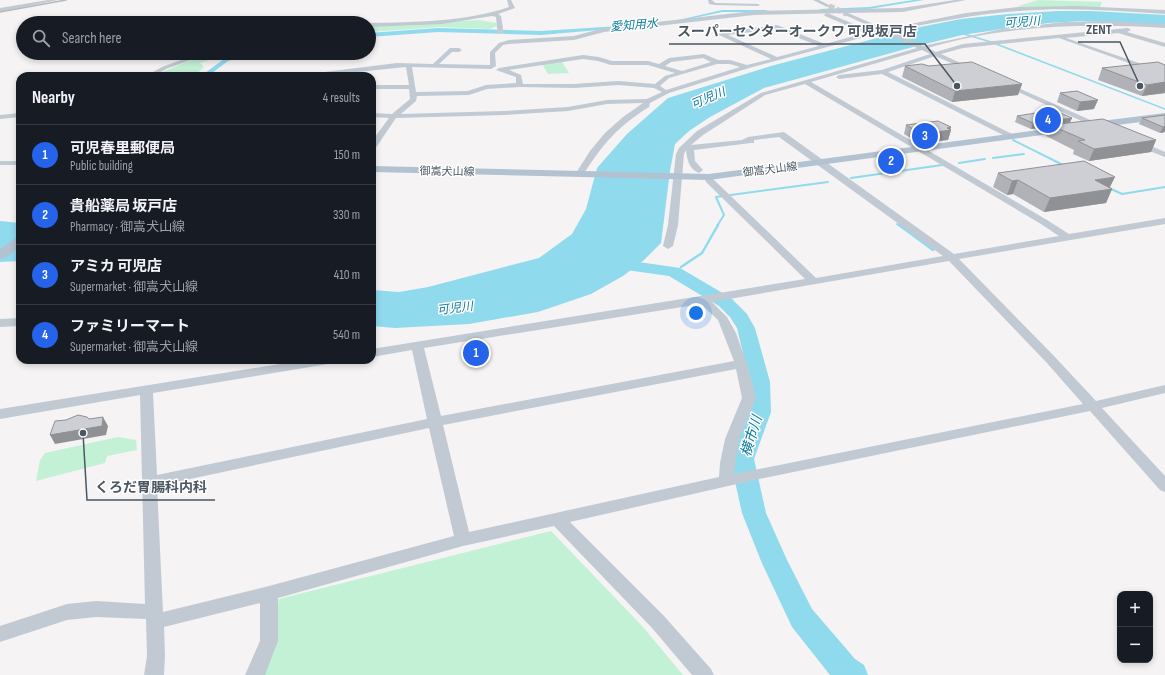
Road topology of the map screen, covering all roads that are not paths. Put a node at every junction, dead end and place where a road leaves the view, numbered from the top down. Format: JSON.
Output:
{"nodes":[{"id":1,"x":55,"y":0,"type":"edge"},
{"id":2,"x":509,"y":0,"type":"edge"},
{"id":3,"x":710,"y":0,"type":"edge"},
{"id":4,"x":815,"y":0,"type":"edge"},
{"id":5,"x":852,"y":0,"type":"tunnel mouth"},
{"id":6,"x":862,"y":0,"type":"edge"},
{"id":7,"x":964,"y":0,"type":"edge"},
{"id":8,"x":1145,"y":0,"type":"edge"},
{"id":9,"x":1152,"y":0,"type":"edge"},
{"id":10,"x":730,"y":2,"type":"edge"},
{"id":11,"x":747,"y":2,"type":"edge"},
{"id":12,"x":1030,"y":3,"type":"dead end"},
{"id":13,"x":938,"y":4,"type":"junction"},
{"id":14,"x":1131,"y":4,"type":"dead end"},
{"id":15,"x":758,"y":5,"type":"dead end"},
{"id":16,"x":828,"y":6,"type":"tunnel mouth"},
{"id":17,"x":0,"y":10,"type":"edge"},
{"id":18,"x":1158,"y":12,"type":"junction"},
{"id":19,"x":1165,"y":12,"type":"edge"},
{"id":20,"x":492,"y":14,"type":"junction"},
{"id":21,"x":848,"y":14,"type":"tunnel mouth"},
{"id":22,"x":827,"y":15,"type":"dead end"},
{"id":23,"x":763,"y":23,"type":"dead end"},
{"id":24,"x":376,"y":25,"type":"edge"},
{"id":25,"x":1165,"y":26,"type":"edge"},
{"id":26,"x":777,"y":27,"type":"junction"},
{"id":27,"x":1027,"y":27,"type":"junction"},
{"id":28,"x":500,"y":28,"type":"tunnel mouth"},
{"id":29,"x":1119,"y":31,"type":"junction"},
{"id":30,"x":886,"y":32,"type":"junction"},
{"id":31,"x":871,"y":33,"type":"junction"},
{"id":32,"x":501,"y":35,"type":"tunnel mouth"},
{"id":33,"x":1058,"y":37,"type":"junction"},
{"id":34,"x":503,"y":43,"type":"junction"},
{"id":35,"x":1165,"y":45,"type":"edge"},
{"id":36,"x":825,"y":46,"type":"junction"},
{"id":37,"x":921,"y":47,"type":"junction"},
{"id":38,"x":459,"y":50,"type":"dead end"},
{"id":39,"x":936,"y":54,"type":"junction"},
{"id":40,"x":777,"y":59,"type":"junction"},
{"id":41,"x":186,"y":60,"type":"edge"},
{"id":42,"x":717,"y":62,"type":"junction"},
{"id":43,"x":409,"y":65,"type":"junction"},
{"id":44,"x":435,"y":65,"type":"junction"},
{"id":45,"x":660,"y":66,"type":"junction"},
{"id":46,"x":491,"y":67,"type":"junction"},
{"id":47,"x":747,"y":67,"type":"junction"},
{"id":48,"x":499,"y":70,"type":"junction"},
{"id":49,"x":156,"y":72,"type":"edge"},
{"id":50,"x":345,"y":72,"type":"edge"},
{"id":51,"x":680,"y":72,"type":"junction"},
{"id":52,"x":883,"y":72,"type":"junction"},
{"id":53,"x":982,"y":74,"type":"edge"},
{"id":54,"x":1165,"y":74,"type":"edge"},
{"id":55,"x":996,"y":80,"type":"edge"},
{"id":56,"x":807,"y":82,"type":"junction"},
{"id":57,"x":520,"y":85,"type":"junction"},
{"id":58,"x":656,"y":86,"type":"junction"},
{"id":59,"x":376,"y":87,"type":"edge"},
{"id":60,"x":413,"y":90,"type":"junction"},
{"id":61,"x":667,"y":92,"type":"junction"},
{"id":62,"x":647,"y":101,"type":"junction"},
{"id":63,"x":376,"y":115,"type":"edge"},
{"id":64,"x":16,"y":116,"type":"edge"},
{"id":65,"x":394,"y":116,"type":"junction"},
{"id":66,"x":1165,"y":116,"type":"edge"},
{"id":67,"x":16,"y":118,"type":"edge"},
{"id":68,"x":0,"y":119,"type":"edge"},
{"id":69,"x":1097,"y":125,"type":"junction"},
{"id":70,"x":1114,"y":132,"type":"edge"},
{"id":71,"x":1009,"y":136,"type":"junction"},
{"id":72,"x":775,"y":138,"type":"dead end"},
{"id":73,"x":1130,"y":140,"type":"edge"},
{"id":74,"x":376,"y":141,"type":"edge"},
{"id":75,"x":744,"y":142,"type":"junction"},
{"id":76,"x":919,"y":148,"type":"junction"},
{"id":77,"x":690,"y":151,"type":"junction"},
{"id":78,"x":680,"y":152,"type":"junction"},
{"id":79,"x":1165,"y":155,"type":"edge"},
{"id":80,"x":818,"y":162,"type":"junction"},
{"id":81,"x":0,"y":163,"type":"edge"},
{"id":82,"x":16,"y":163,"type":"edge"},
{"id":83,"x":376,"y":169,"type":"edge"},
{"id":84,"x":699,"y":170,"type":"dead end"},
{"id":85,"x":580,"y":173,"type":"junction"},
{"id":86,"x":678,"y":177,"type":"junction"},
{"id":87,"x":709,"y":180,"type":"dead end"},
{"id":88,"x":1165,"y":221,"type":"edge"},
{"id":89,"x":1068,"y":238,"type":"junction"},
{"id":90,"x":16,"y":244,"type":"edge"},
{"id":91,"x":668,"y":246,"type":"dead end"},
{"id":92,"x":0,"y":255,"type":"edge"},
{"id":93,"x":951,"y":258,"type":"junction"},
{"id":94,"x":813,"y":281,"type":"junction"},
{"id":95,"x":703,"y":299,"type":"junction"},
{"id":96,"x":16,"y":322,"type":"edge"},
{"id":97,"x":0,"y":323,"type":"edge"},
{"id":98,"x":417,"y":346,"type":"junction"},
{"id":99,"x":376,"y":352,"type":"edge"},
{"id":100,"x":282,"y":364,"type":"edge"},
{"id":101,"x":741,"y":364,"type":"junction"},
{"id":102,"x":1165,"y":389,"type":"edge"},
{"id":103,"x":146,"y":390,"type":"junction"},
{"id":104,"x":1093,"y":406,"type":"junction"},
{"id":105,"x":0,"y":414,"type":"edge"},
{"id":106,"x":435,"y":422,"type":"junction"},
{"id":107,"x":149,"y":482,"type":"junction"},
{"id":108,"x":726,"y":482,"type":"junction"},
{"id":109,"x":1165,"y":486,"type":"edge"},
{"id":110,"x":557,"y":519,"type":"junction"},
{"id":111,"x":463,"y":540,"type":"junction"},
{"id":112,"x":269,"y":594,"type":"junction"},
{"id":113,"x":153,"y":617,"type":"junction"},
{"id":114,"x":0,"y":634,"type":"edge"},
{"id":115,"x":154,"y":675,"type":"edge"},
{"id":116,"x":255,"y":675,"type":"edge"},
{"id":117,"x":704,"y":675,"type":"edge"}],
"edges":[{"from":1,"to":17,"type":"street"},
{"from":2,"to":20,"type":"street"},
{"from":3,"to":10,"type":"street"},
{"from":4,"to":16,"type":"street"},
{"from":5,"to":6,"type":"street"},
{"from":7,"to":13,"type":"street"},
{"from":8,"to":9,"type":"street"},
{"from":10,"to":11,"type":"street"},
{"from":11,"to":15,"type":"street"},
{"from":12,"to":13,"type":"street"},
{"from":13,"to":34,"type":"street"},
{"from":14,"to":18,"type":"street"},
{"from":18,"to":19,"type":"street"},
{"from":18,"to":30,"type":"street"},
{"from":20,"to":24,"type":"street"},
{"from":20,"to":28,"type":"street"},
{"from":21,"to":30,"type":"street"},
{"from":22,"to":31,"type":"street"},
{"from":23,"to":26,"type":"street"},
{"from":25,"to":27,"type":"street"},
{"from":25,"to":29,"type":"street"},
{"from":26,"to":36,"type":"street"},
{"from":26,"to":40,"type":"street"},
{"from":27,"to":33,"type":"street"},
{"from":27,"to":37,"type":"street"},
{"from":29,"to":33,"type":"street"},
{"from":29,"to":35,"type":"street"},
{"from":30,"to":31,"type":"street"},
{"from":30,"to":37,"type":"street"},
{"from":31,"to":36,"type":"street"},
{"from":32,"to":34,"type":"street"},
{"from":33,"to":39,"type":"street"},
{"from":33,"to":54,"type":"street"},
{"from":34,"to":46,"type":"street"},
{"from":36,"to":40,"type":"street"},
{"from":37,"to":39,"type":"street"},
{"from":37,"to":56,"type":"street"},
{"from":38,"to":44,"type":"street"},
{"from":39,"to":52,"type":"street"},
{"from":39,"to":53,"type":"street"},
{"from":40,"to":47,"type":"street"},
{"from":41,"to":49,"type":"street"},
{"from":42,"to":45,"type":"street"},
{"from":42,"to":47,"type":"street"},
{"from":42,"to":51,"type":"street"},
{"from":43,"to":44,"type":"street"},
{"from":43,"to":50,"type":"street"},
{"from":43,"to":60,"type":"street"},
{"from":44,"to":46,"type":"street"},
{"from":45,"to":48,"type":"street"},
{"from":45,"to":51,"type":"street"},
{"from":46,"to":48,"type":"street"},
{"from":47,"to":61,"type":"street"},
{"from":48,"to":57,"type":"street"},
{"from":51,"to":58,"type":"street"},
{"from":52,"to":56,"type":"street"},
{"from":52,"to":71,"type":"street"},
{"from":55,"to":69,"type":"street"},
{"from":56,"to":76,"type":"street"},
{"from":56,"to":78,"type":"street"},
{"from":57,"to":58,"type":"street"},
{"from":57,"to":60,"type":"street"},
{"from":58,"to":61,"type":"street"},
{"from":59,"to":60,"type":"street"},
{"from":60,"to":65,"type":"street"},
{"from":61,"to":62,"type":"street"},
{"from":62,"to":65,"type":"street"},
{"from":62,"to":85,"type":"street"},
{"from":63,"to":65,"type":"street"},
{"from":64,"to":68,"type":"street"},
{"from":65,"to":74,"type":"street"},
{"from":66,"to":69,"type":"main road","name":"御嵩犬山線"},
{"from":67,"to":68,"type":"street"},
{"from":69,"to":70,"type":"street"},
{"from":69,"to":71,"type":"main road","name":"御嵩犬山線"},
{"from":71,"to":76,"type":"main road","name":"御嵩犬山線"},
{"from":72,"to":75,"type":"street"},
{"from":73,"to":79,"type":"street"},
{"from":75,"to":77,"type":"street"},
{"from":75,"to":80,"type":"street"},
{"from":76,"to":80,"type":"main road","name":"御嵩犬山線"},
{"from":76,"to":89,"type":"street"},
{"from":77,"to":78,"type":"street"},
{"from":77,"to":84,"type":"street"},
{"from":78,"to":86,"type":"street"},
{"from":80,"to":86,"type":"main road","name":"御嵩犬山線"},
{"from":80,"to":93,"type":"street"},
{"from":81,"to":82,"type":"street"},
{"from":83,"to":85,"type":"main road","name":"御嵩犬山線"},
{"from":85,"to":86,"type":"main road","name":"御嵩犬山線"},
{"from":86,"to":91,"type":"street"},
{"from":87,"to":94,"type":"street"},
{"from":88,"to":89,"type":"street"},
{"from":89,"to":93,"type":"street"},
{"from":90,"to":92,"type":"main road"},
{"from":93,"to":94,"type":"street"},
{"from":93,"to":104,"type":"street"},
{"from":94,"to":95,"type":"street"},
{"from":95,"to":98,"type":"street"},
{"from":95,"to":101,"type":"street"},
{"from":96,"to":97,"type":"street"},
{"from":98,"to":99,"type":"street"},
{"from":98,"to":106,"type":"street"},
{"from":100,"to":103,"type":"street"},
{"from":101,"to":106,"type":"street"},
{"from":101,"to":108,"type":"street"},
{"from":102,"to":104,"type":"street"},
{"from":103,"to":105,"type":"street"},
{"from":103,"to":107,"type":"street"},
{"from":104,"to":108,"type":"street"},
{"from":104,"to":109,"type":"street"},
{"from":106,"to":107,"type":"street"},
{"from":106,"to":111,"type":"street"},
{"from":107,"to":113,"type":"street"},
{"from":108,"to":110,"type":"street"},
{"from":110,"to":111,"type":"street"},
{"from":110,"to":117,"type":"street"},
{"from":111,"to":112,"type":"street"},
{"from":112,"to":113,"type":"street"},
{"from":112,"to":116,"type":"street"},
{"from":113,"to":114,"type":"street"},
{"from":113,"to":115,"type":"street"}]}
